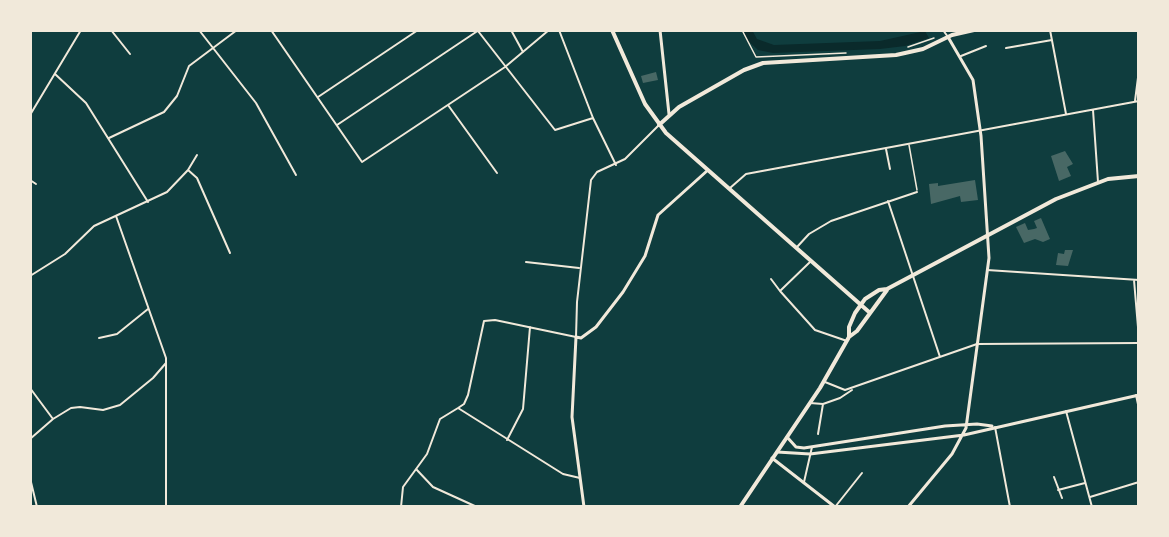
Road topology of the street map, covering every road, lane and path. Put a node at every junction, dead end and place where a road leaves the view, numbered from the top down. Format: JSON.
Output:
{"nodes":[{"id":1,"x":81,"y":30,"type":"edge"},
{"id":2,"x":111,"y":30,"type":"edge"},
{"id":3,"x":199,"y":30,"type":"edge"},
{"id":4,"x":237,"y":30,"type":"edge"},
{"id":5,"x":271,"y":30,"type":"edge"},
{"id":6,"x":418,"y":30,"type":"edge"},
{"id":7,"x":478,"y":30,"type":"edge"},
{"id":8,"x":511,"y":30,"type":"edge"},
{"id":9,"x":549,"y":30,"type":"edge"},
{"id":10,"x":559,"y":30,"type":"edge"},
{"id":11,"x":612,"y":30,"type":"edge"},
{"id":12,"x":660,"y":30,"type":"edge"},
{"id":13,"x":742,"y":30,"type":"edge"},
{"id":14,"x":943,"y":30,"type":"edge"},
{"id":15,"x":974,"y":30,"type":"edge"},
{"id":16,"x":1050,"y":30,"type":"edge"},
{"id":17,"x":948,"y":37,"type":"junction"},
{"id":18,"x":937,"y":38,"type":"dead end"},
{"id":19,"x":1052,"y":40,"type":"junction"},
{"id":20,"x":986,"y":46,"type":"dead end"},
{"id":21,"x":211,"y":48,"type":"junction"},
{"id":22,"x":1005,"y":48,"type":"dead end"},
{"id":23,"x":900,"y":49,"type":"dead end"},
{"id":24,"x":523,"y":52,"type":"junction"},
{"id":25,"x":856,"y":53,"type":"dead end"},
{"id":26,"x":130,"y":54,"type":"dead end"},
{"id":27,"x":961,"y":56,"type":"junction"},
{"id":28,"x":505,"y":67,"type":"junction"},
{"id":29,"x":1139,"y":69,"type":"edge"},
{"id":30,"x":55,"y":74,"type":"junction"},
{"id":31,"x":318,"y":97,"type":"junction"},
{"id":32,"x":1137,"y":101,"type":"edge"},
{"id":33,"x":448,"y":105,"type":"junction"},
{"id":34,"x":1093,"y":110,"type":"junction"},
{"id":35,"x":669,"y":114,"type":"junction"},
{"id":36,"x":1066,"y":114,"type":"junction"},
{"id":37,"x":30,"y":116,"type":"edge"},
{"id":38,"x":592,"y":118,"type":"junction"},
{"id":39,"x":337,"y":125,"type":"junction"},
{"id":40,"x":659,"y":125,"type":"junction"},
{"id":41,"x":980,"y":131,"type":"junction"},
{"id":42,"x":109,"y":138,"type":"junction"},
{"id":43,"x":909,"y":144,"type":"junction"},
{"id":44,"x":886,"y":149,"type":"junction"},
{"id":45,"x":197,"y":155,"type":"dead end"},
{"id":46,"x":616,"y":165,"type":"junction"},
{"id":47,"x":890,"y":169,"type":"dead end"},
{"id":48,"x":708,"y":170,"type":"junction"},
{"id":49,"x":188,"y":171,"type":"junction"},
{"id":50,"x":497,"y":173,"type":"dead end"},
{"id":51,"x":296,"y":175,"type":"dead end"},
{"id":52,"x":1139,"y":176,"type":"edge"},
{"id":53,"x":30,"y":180,"type":"edge"},
{"id":54,"x":1098,"y":182,"type":"junction"},
{"id":55,"x":36,"y":184,"type":"dead end"},
{"id":56,"x":730,"y":188,"type":"junction"},
{"id":57,"x":917,"y":192,"type":"joint"},
{"id":58,"x":888,"y":201,"type":"junction"},
{"id":59,"x":148,"y":202,"type":"junction"},
{"id":60,"x":116,"y":216,"type":"junction"},
{"id":61,"x":988,"y":235,"type":"junction"},
{"id":62,"x":796,"y":249,"type":"junction"},
{"id":63,"x":230,"y":253,"type":"dead end"},
{"id":64,"x":526,"y":262,"type":"dead end"},
{"id":65,"x":810,"y":262,"type":"junction"},
{"id":66,"x":581,"y":268,"type":"junction"},
{"id":67,"x":987,"y":270,"type":"junction"},
{"id":68,"x":912,"y":275,"type":"junction"},
{"id":69,"x":30,"y":276,"type":"edge"},
{"id":70,"x":771,"y":279,"type":"dead end"},
{"id":71,"x":1134,"y":280,"type":"junction"},
{"id":72,"x":1139,"y":280,"type":"edge"},
{"id":73,"x":887,"y":289,"type":"junction"},
{"id":74,"x":780,"y":291,"type":"junction"},
{"id":75,"x":860,"y":305,"type":"junction"},
{"id":76,"x":148,"y":309,"type":"junction"},
{"id":77,"x":869,"y":312,"type":"junction"},
{"id":78,"x":530,"y":327,"type":"junction"},
{"id":79,"x":576,"y":337,"type":"junction"},
{"id":80,"x":99,"y":338,"type":"dead end"},
{"id":81,"x":848,"y":339,"type":"junction"},
{"id":82,"x":1139,"y":341,"type":"edge"},
{"id":83,"x":977,"y":344,"type":"junction"},
{"id":84,"x":940,"y":358,"type":"junction"},
{"id":85,"x":166,"y":362,"type":"junction"},
{"id":86,"x":824,"y":381,"type":"junction"},
{"id":87,"x":30,"y":388,"type":"edge"},
{"id":88,"x":854,"y":388,"type":"junction"},
{"id":89,"x":1138,"y":395,"type":"edge"},
{"id":90,"x":810,"y":403,"type":"junction"},
{"id":91,"x":823,"y":404,"type":"junction"},
{"id":92,"x":458,"y":408,"type":"junction"},
{"id":93,"x":1139,"y":408,"type":"edge"},
{"id":94,"x":1066,"y":411,"type":"junction"},
{"id":95,"x":53,"y":419,"type":"junction"},
{"id":96,"x":967,"y":424,"type":"junction"},
{"id":97,"x":994,"y":427,"type":"junction"},
{"id":98,"x":818,"y":434,"type":"dead end"},
{"id":99,"x":964,"y":435,"type":"junction"},
{"id":100,"x":787,"y":437,"type":"junction"},
{"id":101,"x":30,"y":439,"type":"edge"},
{"id":102,"x":507,"y":440,"type":"junction"},
{"id":103,"x":812,"y":447,"type":"junction"},
{"id":104,"x":777,"y":452,"type":"junction"},
{"id":105,"x":810,"y":454,"type":"junction"},
{"id":106,"x":772,"y":459,"type":"junction"},
{"id":107,"x":416,"y":469,"type":"junction"},
{"id":108,"x":862,"y":473,"type":"dead end"},
{"id":109,"x":1054,"y":477,"type":"dead end"},
{"id":110,"x":30,"y":478,"type":"edge"},
{"id":111,"x":581,"y":478,"type":"junction"},
{"id":112,"x":1139,"y":482,"type":"edge"},
{"id":113,"x":804,"y":483,"type":"junction"},
{"id":114,"x":1086,"y":483,"type":"junction"},
{"id":115,"x":1058,"y":490,"type":"junction"},
{"id":116,"x":1062,"y":498,"type":"dead end"},
{"id":117,"x":1090,"y":498,"type":"junction"},
{"id":118,"x":38,"y":507,"type":"edge"},
{"id":119,"x":166,"y":507,"type":"edge"},
{"id":120,"x":401,"y":507,"type":"edge"},
{"id":121,"x":477,"y":507,"type":"edge"},
{"id":122,"x":584,"y":507,"type":"edge"},
{"id":123,"x":740,"y":507,"type":"edge"},
{"id":124,"x":835,"y":507,"type":"edge"},
{"id":125,"x":908,"y":507,"type":"edge"},
{"id":126,"x":1010,"y":507,"type":"edge"},
{"id":127,"x":1092,"y":507,"type":"edge"}],
"edges":[{"from":1,"to":30,"type":"street"},
{"from":2,"to":26,"type":"street"},
{"from":3,"to":21,"type":"street"},
{"from":4,"to":21,"type":"street"},
{"from":5,"to":31,"type":"street"},
{"from":6,"to":31,"type":"street"},
{"from":7,"to":28,"type":"street"},
{"from":7,"to":39,"type":"street"},
{"from":8,"to":24,"type":"street"},
{"from":9,"to":24,"type":"street"},
{"from":10,"to":38,"type":"street"},
{"from":11,"to":40,"type":"main road"},
{"from":12,"to":35,"type":"street"},
{"from":13,"to":25,"type":"path"},
{"from":14,"to":17,"type":"street"},
{"from":15,"to":17,"type":"main road"},
{"from":16,"to":19,"type":"street"},
{"from":17,"to":27,"type":"street"},
{"from":17,"to":35,"type":"main road"},
{"from":18,"to":23,"type":"path"},
{"from":19,"to":22,"type":"street"},
{"from":19,"to":36,"type":"street"},
{"from":20,"to":27,"type":"street"},
{"from":21,"to":42,"type":"street"},
{"from":21,"to":51,"type":"street"},
{"from":24,"to":28,"type":"street"},
{"from":27,"to":41,"type":"street"},
{"from":28,"to":33,"type":"street"},
{"from":28,"to":38,"type":"street"},
{"from":29,"to":32,"type":"street"},
{"from":30,"to":37,"type":"street"},
{"from":30,"to":42,"type":"street"},
{"from":31,"to":39,"type":"street"},
{"from":32,"to":34,"type":"street"},
{"from":33,"to":39,"type":"street"},
{"from":33,"to":50,"type":"street"},
{"from":34,"to":36,"type":"street"},
{"from":34,"to":54,"type":"street"},
{"from":35,"to":40,"type":"main road"},
{"from":36,"to":41,"type":"street"},
{"from":38,"to":46,"type":"street"},
{"from":40,"to":46,"type":"street"},
{"from":40,"to":48,"type":"main road"},
{"from":41,"to":43,"type":"street"},
{"from":41,"to":61,"type":"street"},
{"from":42,"to":59,"type":"street"},
{"from":43,"to":44,"type":"street"},
{"from":43,"to":57,"type":"lane"},
{"from":44,"to":47,"type":"street"},
{"from":44,"to":56,"type":"street"},
{"from":45,"to":49,"type":"street"},
{"from":46,"to":66,"type":"street"},
{"from":48,"to":56,"type":"main road"},
{"from":48,"to":79,"type":"street"},
{"from":49,"to":59,"type":"street"},
{"from":49,"to":63,"type":"street"},
{"from":52,"to":54,"type":"main road"},
{"from":53,"to":55,"type":"street"},
{"from":54,"to":61,"type":"main road"},
{"from":56,"to":62,"type":"main road"},
{"from":57,"to":58,"type":"street"},
{"from":58,"to":62,"type":"street"},
{"from":58,"to":68,"type":"street"},
{"from":59,"to":60,"type":"street"},
{"from":60,"to":69,"type":"street"},
{"from":60,"to":76,"type":"street"},
{"from":61,"to":67,"type":"street"},
{"from":61,"to":68,"type":"main road"},
{"from":62,"to":65,"type":"main road"},
{"from":64,"to":66,"type":"street"},
{"from":65,"to":74,"type":"street"},
{"from":65,"to":75,"type":"main road"},
{"from":66,"to":79,"type":"street"},
{"from":67,"to":71,"type":"street"},
{"from":67,"to":83,"type":"street"},
{"from":68,"to":73,"type":"main road"},
{"from":68,"to":84,"type":"street"},
{"from":70,"to":74,"type":"street"},
{"from":71,"to":72,"type":"street"},
{"from":71,"to":82,"type":"street"},
{"from":73,"to":75,"type":"main road"},
{"from":73,"to":77,"type":"main road"},
{"from":74,"to":81,"type":"street"},
{"from":75,"to":77,"type":"main road"},
{"from":75,"to":81,"type":"main road"},
{"from":76,"to":80,"type":"street"},
{"from":76,"to":85,"type":"street"},
{"from":77,"to":81,"type":"main road"},
{"from":78,"to":79,"type":"street"},
{"from":78,"to":92,"type":"street"},
{"from":78,"to":102,"type":"street"},
{"from":79,"to":111,"type":"street"},
{"from":81,"to":86,"type":"main road"},
{"from":82,"to":83,"type":"street"},
{"from":83,"to":84,"type":"street"},
{"from":83,"to":96,"type":"street"},
{"from":84,"to":88,"type":"street"},
{"from":85,"to":95,"type":"street"},
{"from":85,"to":119,"type":"street"},
{"from":86,"to":88,"type":"street"},
{"from":86,"to":90,"type":"main road"},
{"from":87,"to":95,"type":"street"},
{"from":88,"to":91,"type":"street"},
{"from":89,"to":93,"type":"street"},
{"from":89,"to":94,"type":"street"},
{"from":90,"to":91,"type":"street"},
{"from":90,"to":100,"type":"main road"},
{"from":91,"to":98,"type":"street"},
{"from":92,"to":102,"type":"street"},
{"from":92,"to":107,"type":"street"},
{"from":94,"to":97,"type":"street"},
{"from":94,"to":114,"type":"street"},
{"from":95,"to":101,"type":"street"},
{"from":96,"to":97,"type":"street"},
{"from":96,"to":99,"type":"street"},
{"from":96,"to":103,"type":"street"},
{"from":97,"to":99,"type":"street"},
{"from":97,"to":126,"type":"street"},
{"from":99,"to":105,"type":"street"},
{"from":99,"to":125,"type":"street"},
{"from":100,"to":103,"type":"street"},
{"from":100,"to":104,"type":"main road"},
{"from":102,"to":111,"type":"street"},
{"from":103,"to":105,"type":"street"},
{"from":104,"to":105,"type":"street"},
{"from":104,"to":106,"type":"main road"},
{"from":105,"to":113,"type":"street"},
{"from":106,"to":113,"type":"street"},
{"from":106,"to":123,"type":"main road"},
{"from":107,"to":120,"type":"street"},
{"from":107,"to":121,"type":"street"},
{"from":108,"to":124,"type":"street"},
{"from":109,"to":115,"type":"street"},
{"from":110,"to":118,"type":"street"},
{"from":111,"to":122,"type":"street"},
{"from":112,"to":117,"type":"street"},
{"from":113,"to":124,"type":"street"},
{"from":114,"to":115,"type":"street"},
{"from":114,"to":117,"type":"street"},
{"from":115,"to":116,"type":"street"},
{"from":117,"to":127,"type":"street"}]}
